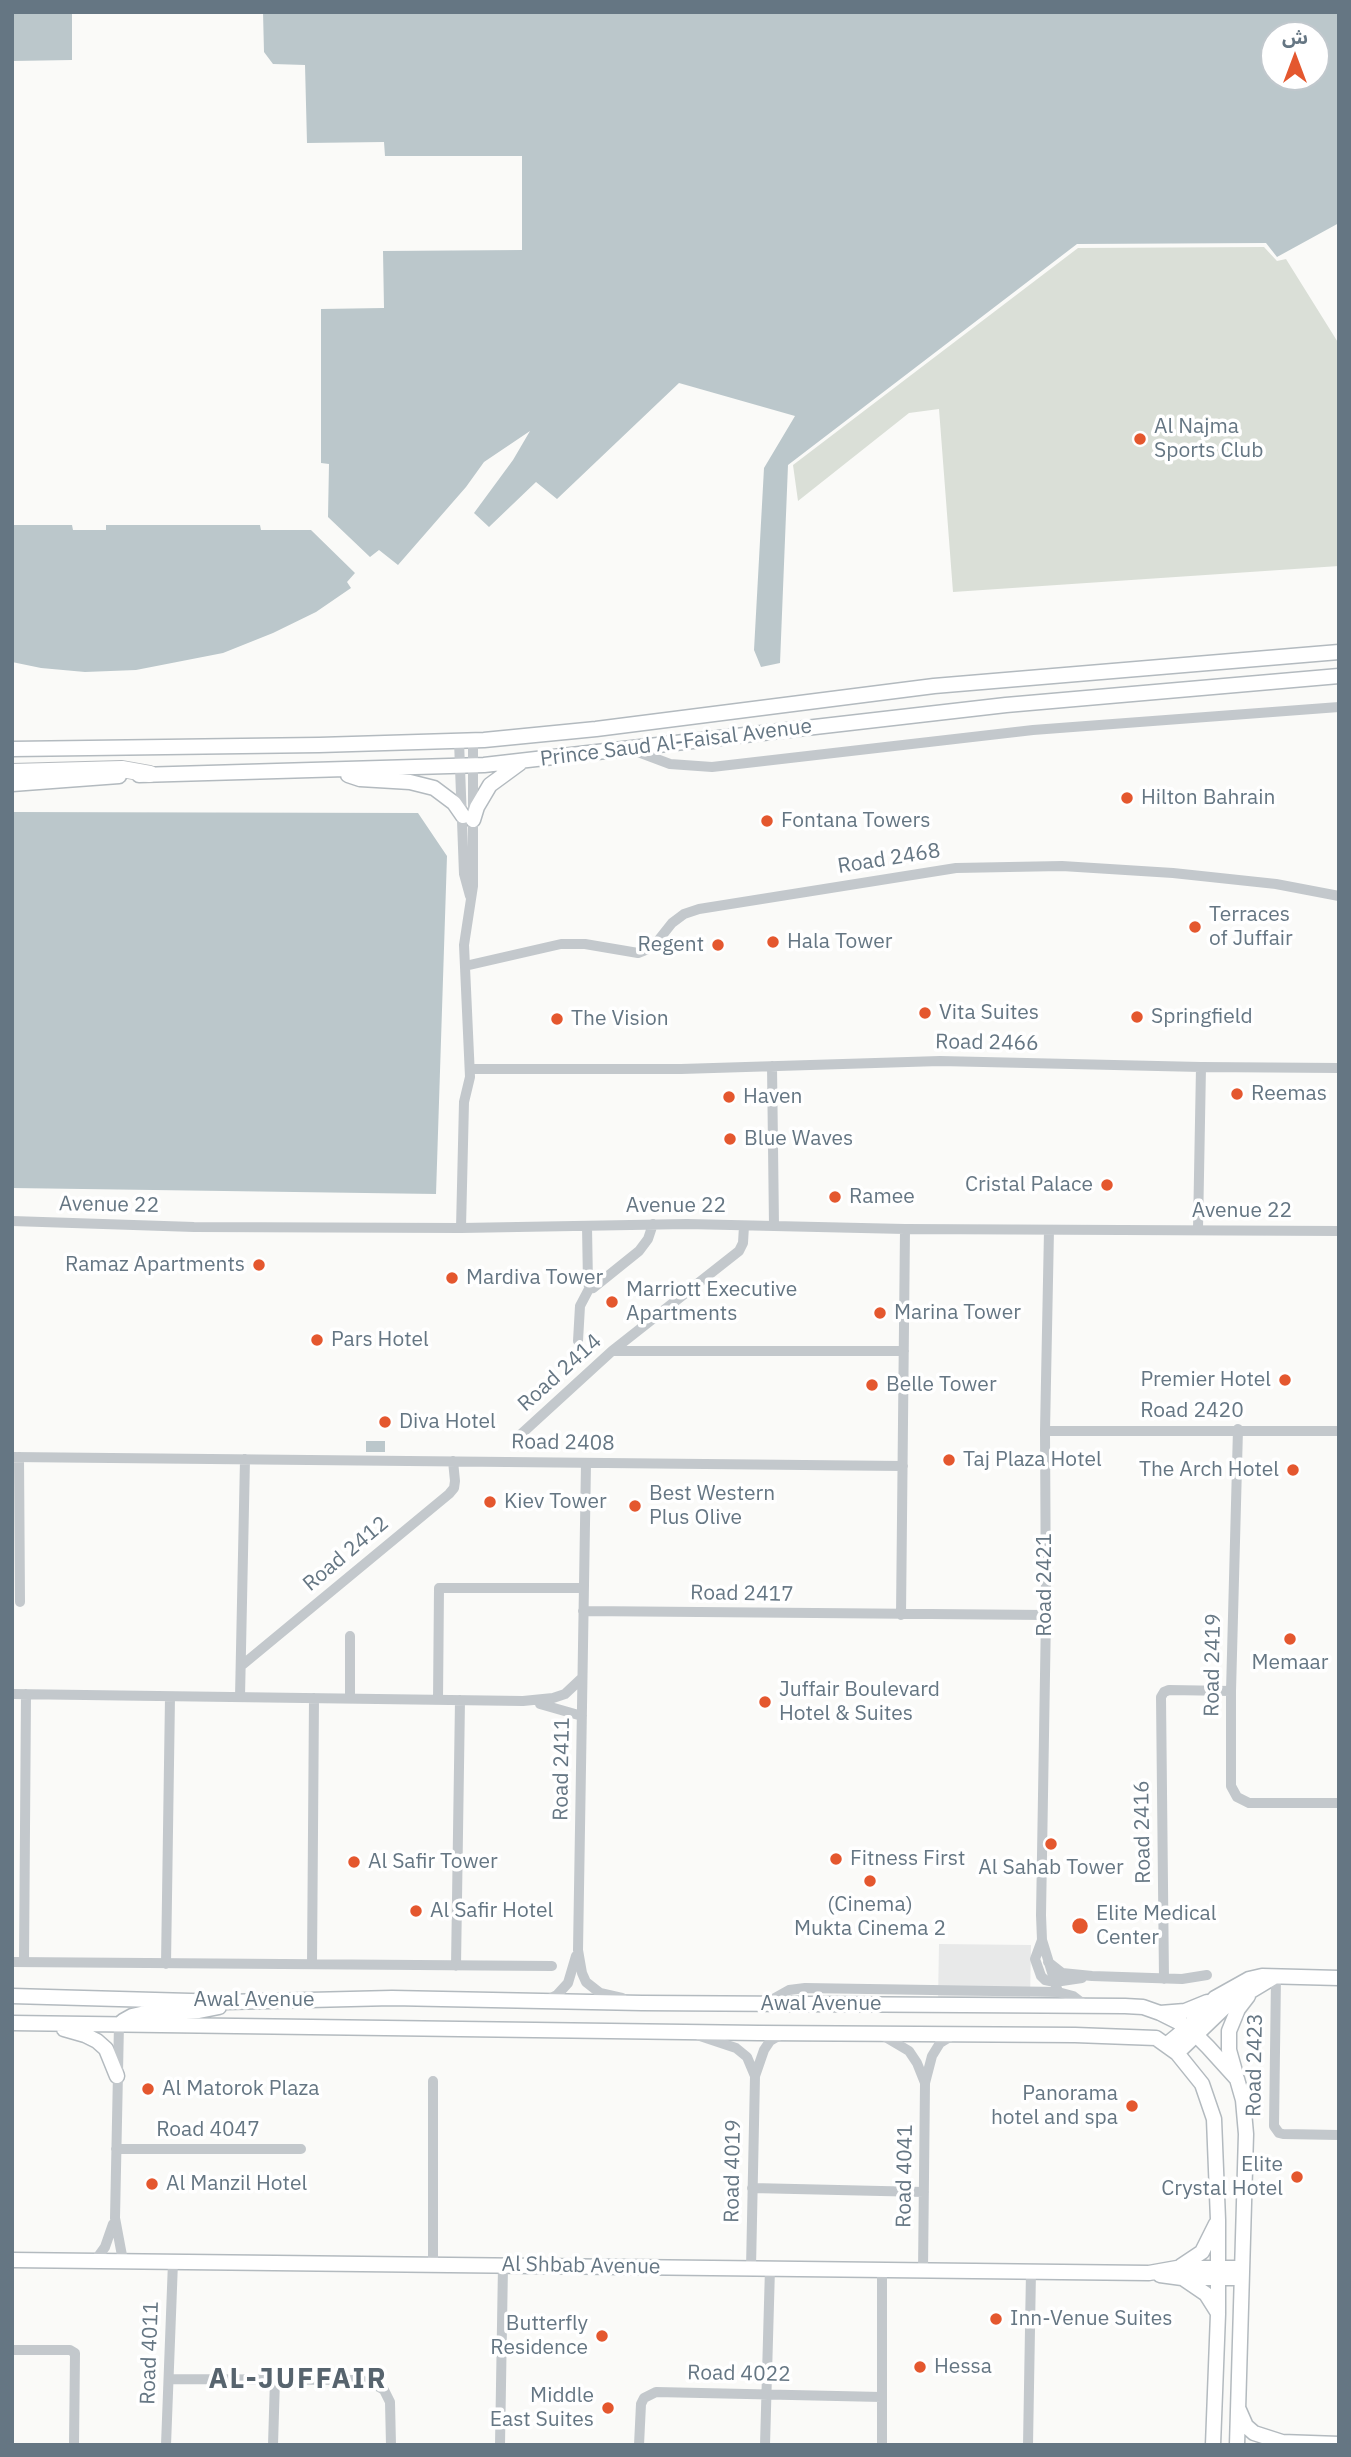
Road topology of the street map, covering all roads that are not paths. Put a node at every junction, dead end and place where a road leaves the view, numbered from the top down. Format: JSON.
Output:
{"nodes":[{"id":1,"x":1339,"y":652,"type":"edge"},
{"id":2,"x":1339,"y":676,"type":"edge"},
{"id":3,"x":1339,"y":707,"type":"edge"},
{"id":4,"x":466,"y":741,"type":"junction"},
{"id":5,"x":12,"y":749,"type":"edge"},
{"id":6,"x":630,"y":749,"type":"junction"},
{"id":7,"x":522,"y":762,"type":"junction"},
{"id":8,"x":467,"y":766,"type":"junction"},
{"id":9,"x":341,"y":770,"type":"junction"},
{"id":10,"x":12,"y":772,"type":"edge"},
{"id":11,"x":150,"y":774,"type":"junction"},
{"id":12,"x":12,"y":783,"type":"edge"},
{"id":13,"x":468,"y":818,"type":"junction"},
{"id":14,"x":1339,"y":896,"type":"edge"},
{"id":15,"x":465,"y":966,"type":"junction"},
{"id":16,"x":772,"y":1066,"type":"junction"},
{"id":17,"x":1201,"y":1067,"type":"junction"},
{"id":18,"x":1339,"y":1068,"type":"edge"},
{"id":19,"x":470,"y":1069,"type":"junction"},
{"id":20,"x":12,"y":1221,"type":"edge"},
{"id":21,"x":653,"y":1224,"type":"junction"},
{"id":22,"x":587,"y":1226,"type":"junction"},
{"id":23,"x":744,"y":1226,"type":"junction"},
{"id":24,"x":774,"y":1226,"type":"junction"},
{"id":25,"x":461,"y":1228,"type":"junction"},
{"id":26,"x":905,"y":1229,"type":"junction"},
{"id":27,"x":1198,"y":1229,"type":"junction"},
{"id":28,"x":1049,"y":1230,"type":"junction"},
{"id":29,"x":1339,"y":1231,"type":"edge"},
{"id":30,"x":590,"y":1287,"type":"junction"},
{"id":31,"x":578,"y":1341,"type":"dead end"},
{"id":32,"x":612,"y":1351,"type":"junction"},
{"id":33,"x":904,"y":1351,"type":"junction"},
{"id":34,"x":1238,"y":1429,"type":"junction"},
{"id":35,"x":1339,"y":1430,"type":"edge"},
{"id":36,"x":1045,"y":1431,"type":"junction"},
{"id":37,"x":519,"y":1436,"type":"dead end"},
{"id":38,"x":16,"y":1457,"type":"edge"},
{"id":39,"x":244,"y":1459,"type":"junction"},
{"id":40,"x":453,"y":1461,"type":"junction"},
{"id":41,"x":586,"y":1463,"type":"junction"},
{"id":42,"x":903,"y":1466,"type":"junction"},
{"id":43,"x":584,"y":1588,"type":"junction"},
{"id":44,"x":20,"y":1602,"type":"dead end"},
{"id":45,"x":583,"y":1611,"type":"junction"},
{"id":46,"x":901,"y":1615,"type":"junction"},
{"id":47,"x":1045,"y":1615,"type":"junction"},
{"id":48,"x":350,"y":1636,"type":"dead end"},
{"id":49,"x":241,"y":1666,"type":"junction"},
{"id":50,"x":582,"y":1678,"type":"junction"},
{"id":51,"x":1231,"y":1691,"type":"junction"},
{"id":52,"x":12,"y":1694,"type":"edge"},
{"id":53,"x":26,"y":1694,"type":"junction"},
{"id":54,"x":170,"y":1697,"type":"junction"},
{"id":55,"x":240,"y":1697,"type":"junction"},
{"id":56,"x":314,"y":1698,"type":"junction"},
{"id":57,"x":350,"y":1698,"type":"junction"},
{"id":58,"x":438,"y":1700,"type":"junction"},
{"id":59,"x":460,"y":1700,"type":"junction"},
{"id":60,"x":523,"y":1701,"type":"junction"},
{"id":61,"x":582,"y":1716,"type":"junction"},
{"id":62,"x":12,"y":1795,"type":"edge"},
{"id":63,"x":25,"y":1795,"type":"junction"},
{"id":64,"x":1339,"y":1803,"type":"edge"},
{"id":65,"x":12,"y":1847,"type":"edge"},
{"id":66,"x":24,"y":1847,"type":"junction"},
{"id":67,"x":1042,"y":1940,"type":"junction"},
{"id":68,"x":578,"y":1950,"type":"junction"},
{"id":69,"x":18,"y":1962,"type":"edge"},
{"id":70,"x":1048,"y":1962,"type":"junction"},
{"id":71,"x":166,"y":1964,"type":"junction"},
{"id":72,"x":313,"y":1964,"type":"junction"},
{"id":73,"x":456,"y":1966,"type":"junction"},
{"id":74,"x":552,"y":1966,"type":"dead end"},
{"id":75,"x":1207,"y":1975,"type":"dead end"},
{"id":76,"x":1092,"y":1976,"type":"junction"},
{"id":77,"x":1276,"y":1976,"type":"junction"},
{"id":78,"x":1339,"y":1978,"type":"edge"},
{"id":79,"x":1164,"y":1979,"type":"junction"},
{"id":80,"x":1056,"y":1987,"type":"junction"},
{"id":81,"x":1255,"y":1989,"type":"junction"},
{"id":82,"x":12,"y":1996,"type":"edge"},
{"id":83,"x":1215,"y":1998,"type":"junction"},
{"id":84,"x":546,"y":2001,"type":"junction"},
{"id":85,"x":226,"y":2002,"type":"junction"},
{"id":86,"x":642,"y":2003,"type":"junction"},
{"id":87,"x":763,"y":2004,"type":"junction"},
{"id":88,"x":1086,"y":2006,"type":"junction"},
{"id":89,"x":1160,"y":2013,"type":"junction"},
{"id":90,"x":12,"y":2023,"type":"edge"},
{"id":91,"x":46,"y":2024,"type":"junction"},
{"id":92,"x":119,"y":2024,"type":"junction"},
{"id":93,"x":1192,"y":2031,"type":"junction"},
{"id":94,"x":687,"y":2032,"type":"junction"},
{"id":95,"x":784,"y":2033,"type":"junction"},
{"id":96,"x":881,"y":2034,"type":"junction"},
{"id":97,"x":954,"y":2035,"type":"junction"},
{"id":98,"x":1172,"y":2049,"type":"junction"},
{"id":99,"x":117,"y":2076,"type":"junction"},
{"id":100,"x":755,"y":2076,"type":"junction"},
{"id":101,"x":1237,"y":2079,"type":"junction"},
{"id":102,"x":433,"y":2081,"type":"dead end"},
{"id":103,"x":925,"y":2083,"type":"junction"},
{"id":104,"x":1339,"y":2135,"type":"edge"},
{"id":105,"x":116,"y":2149,"type":"junction"},
{"id":106,"x":301,"y":2149,"type":"dead end"},
{"id":107,"x":752,"y":2188,"type":"junction"},
{"id":108,"x":924,"y":2192,"type":"junction"},
{"id":109,"x":115,"y":2218,"type":"junction"},
{"id":110,"x":1218,"y":2220,"type":"junction"},
{"id":111,"x":12,"y":2260,"type":"edge"},
{"id":112,"x":95,"y":2261,"type":"junction"},
{"id":113,"x":123,"y":2261,"type":"junction"},
{"id":114,"x":173,"y":2262,"type":"junction"},
{"id":115,"x":433,"y":2265,"type":"junction"},
{"id":116,"x":503,"y":2266,"type":"junction"},
{"id":117,"x":751,"y":2268,"type":"junction"},
{"id":118,"x":770,"y":2269,"type":"junction"},
{"id":119,"x":882,"y":2270,"type":"junction"},
{"id":120,"x":923,"y":2270,"type":"junction"},
{"id":121,"x":1031,"y":2271,"type":"junction"},
{"id":122,"x":1180,"y":2273,"type":"junction"},
{"id":123,"x":1218,"y":2273,"type":"junction"},
{"id":124,"x":1240,"y":2273,"type":"junction"},
{"id":125,"x":1219,"y":2314,"type":"junction"},
{"id":126,"x":12,"y":2350,"type":"edge"},
{"id":127,"x":169,"y":2379,"type":"junction"},
{"id":128,"x":275,"y":2379,"type":"junction"},
{"id":129,"x":766,"y":2393,"type":"junction"},
{"id":130,"x":882,"y":2396,"type":"junction"},
{"id":131,"x":1237,"y":2408,"type":"junction"},
{"id":132,"x":1276,"y":2443,"type":"edge"},
{"id":133,"x":1339,"y":2444,"type":"edge"},
{"id":134,"x":74,"y":2445,"type":"edge"},
{"id":135,"x":166,"y":2445,"type":"edge"},
{"id":136,"x":273,"y":2445,"type":"edge"},
{"id":137,"x":391,"y":2445,"type":"edge"},
{"id":138,"x":500,"y":2445,"type":"edge"},
{"id":139,"x":639,"y":2445,"type":"edge"},
{"id":140,"x":765,"y":2445,"type":"edge"},
{"id":141,"x":882,"y":2445,"type":"edge"},
{"id":142,"x":1028,"y":2445,"type":"edge"},
{"id":143,"x":1213,"y":2445,"type":"edge"},
{"id":144,"x":1237,"y":2445,"type":"edge"}],
"edges":[{"from":1,"to":4,"type":"street","name":"Prince Saud Al-Faisal Avenue"},
{"from":2,"to":6,"type":"street","name":"Prince Saud Al-Faisal Avenue"},
{"from":3,"to":6,"type":"street"},
{"from":4,"to":5,"type":"street","name":"Prince Saud Al-Faisal Avenue"},
{"from":4,"to":8,"type":"street"},
{"from":6,"to":7,"type":"street","name":"Prince Saud Al-Faisal Avenue"},
{"from":7,"to":8,"type":"street","name":"Prince Saud Al-Faisal Avenue"},
{"from":7,"to":13,"type":"street"},
{"from":8,"to":9,"type":"street","name":"Prince Saud Al-Faisal Avenue"},
{"from":8,"to":13,"type":"street"},
{"from":9,"to":11,"type":"street","name":"Prince Saud Al-Faisal Avenue"},
{"from":9,"to":13,"type":"street"},
{"from":10,"to":11,"type":"main road"},
{"from":11,"to":12,"type":"street","name":"Prince Saud Al-Faisal Avenue"},
{"from":13,"to":15,"type":"street"},
{"from":14,"to":15,"type":"street","name":"Road 2468"},
{"from":15,"to":19,"type":"street"},
{"from":16,"to":17,"type":"street","name":"Road 2466"},
{"from":16,"to":19,"type":"street","name":"Road 2466"},
{"from":16,"to":24,"type":"street"},
{"from":17,"to":18,"type":"street","name":"Road 2466"},
{"from":17,"to":27,"type":"street"},
{"from":19,"to":25,"type":"street"},
{"from":20,"to":25,"type":"street","name":"Avenue 22"},
{"from":21,"to":22,"type":"street","name":"Avenue 22"},
{"from":21,"to":23,"type":"street","name":"Avenue 22"},
{"from":21,"to":30,"type":"street"},
{"from":22,"to":25,"type":"street","name":"Avenue 22"},
{"from":22,"to":30,"type":"street"},
{"from":23,"to":24,"type":"street","name":"Avenue 22"},
{"from":23,"to":32,"type":"street","name":"Road 2414"},
{"from":24,"to":26,"type":"street","name":"Avenue 22"},
{"from":26,"to":28,"type":"street","name":"Avenue 22"},
{"from":26,"to":33,"type":"street"},
{"from":27,"to":28,"type":"street","name":"Avenue 22"},
{"from":27,"to":29,"type":"street","name":"Avenue 22"},
{"from":28,"to":36,"type":"street","name":"Road 2421"},
{"from":30,"to":31,"type":"street"},
{"from":32,"to":33,"type":"street"},
{"from":32,"to":37,"type":"street","name":"Road 2414"},
{"from":33,"to":42,"type":"street"},
{"from":34,"to":35,"type":"street","name":"Road 2420"},
{"from":34,"to":36,"type":"street","name":"Road 2420"},
{"from":34,"to":51,"type":"street","name":"Road 2419"},
{"from":36,"to":47,"type":"street","name":"Road 2421"},
{"from":38,"to":39,"type":"street","name":"Road 2408"},
{"from":38,"to":44,"type":"street"},
{"from":39,"to":40,"type":"street","name":"Road 2408"},
{"from":39,"to":49,"type":"street"},
{"from":40,"to":41,"type":"street","name":"Road 2408"},
{"from":40,"to":49,"type":"street","name":"Road 2412"},
{"from":41,"to":42,"type":"street","name":"Road 2408"},
{"from":41,"to":43,"type":"street","name":"Road 2411"},
{"from":42,"to":46,"type":"street"},
{"from":43,"to":45,"type":"street","name":"Road 2411"},
{"from":43,"to":58,"type":"street"},
{"from":45,"to":46,"type":"street","name":"Road 2417"},
{"from":45,"to":50,"type":"street","name":"Road 2411"},
{"from":46,"to":47,"type":"street","name":"Road 2417"},
{"from":47,"to":67,"type":"street","name":"Road 2421"},
{"from":48,"to":57,"type":"street"},
{"from":49,"to":55,"type":"street"},
{"from":50,"to":60,"type":"street"},
{"from":50,"to":61,"type":"street","name":"Road 2411"},
{"from":51,"to":64,"type":"street","name":"Road 2419"},
{"from":51,"to":79,"type":"street","name":"Road 2416"},
{"from":52,"to":53,"type":"street"},
{"from":53,"to":54,"type":"street"},
{"from":53,"to":63,"type":"street"},
{"from":54,"to":55,"type":"street"},
{"from":54,"to":71,"type":"street"},
{"from":55,"to":56,"type":"street"},
{"from":56,"to":57,"type":"street"},
{"from":56,"to":72,"type":"street"},
{"from":57,"to":58,"type":"street"},
{"from":58,"to":59,"type":"street"},
{"from":59,"to":60,"type":"street"},
{"from":59,"to":73,"type":"street"},
{"from":60,"to":61,"type":"street"},
{"from":61,"to":68,"type":"street","name":"Road 2411"},
{"from":62,"to":63,"type":"street"},
{"from":63,"to":66,"type":"street"},
{"from":65,"to":66,"type":"street"},
{"from":66,"to":69,"type":"street"},
{"from":67,"to":70,"type":"street","name":"Road 2421"},
{"from":67,"to":80,"type":"street","name":"Road 2421"},
{"from":68,"to":84,"type":"street","name":"Road 2411"},
{"from":68,"to":86,"type":"street","name":"Road 2411"},
{"from":69,"to":71,"type":"street"},
{"from":70,"to":76,"type":"street","name":"Road 2421"},
{"from":70,"to":80,"type":"street","name":"Road 2421"},
{"from":71,"to":72,"type":"street"},
{"from":72,"to":73,"type":"street"},
{"from":73,"to":74,"type":"street"},
{"from":75,"to":79,"type":"street","name":"Road 2421"},
{"from":76,"to":79,"type":"street","name":"Road 2421"},
{"from":76,"to":80,"type":"street","name":"Road 2421"},
{"from":77,"to":78,"type":"street"},
{"from":77,"to":81,"type":"street"},
{"from":77,"to":83,"type":"street"},
{"from":77,"to":104,"type":"street","name":"Road 2423"},
{"from":80,"to":87,"type":"street","name":"Road 2421"},
{"from":80,"to":88,"type":"street","name":"Road 2421"},
{"from":81,"to":93,"type":"street"},
{"from":81,"to":101,"type":"street"},
{"from":82,"to":85,"type":"street","name":"Awal Avenue"},
{"from":83,"to":89,"type":"street"},
{"from":83,"to":93,"type":"street"},
{"from":84,"to":85,"type":"street","name":"Awal Avenue"},
{"from":84,"to":86,"type":"street","name":"Awal Avenue"},
{"from":85,"to":92,"type":"street"},
{"from":86,"to":87,"type":"street","name":"Awal Avenue"},
{"from":87,"to":88,"type":"street","name":"Awal Avenue"},
{"from":88,"to":89,"type":"street","name":"Awal Avenue"},
{"from":89,"to":93,"type":"street","name":"Awal Avenue"},
{"from":90,"to":91,"type":"street","name":"Awal Avenue"},
{"from":91,"to":92,"type":"street","name":"Awal Avenue"},
{"from":91,"to":99,"type":"street"},
{"from":92,"to":94,"type":"street","name":"Awal Avenue"},
{"from":92,"to":99,"type":"street"},
{"from":93,"to":98,"type":"street"},
{"from":93,"to":101,"type":"street","name":"Awal Avenue"},
{"from":94,"to":95,"type":"street","name":"Awal Avenue"},
{"from":94,"to":100,"type":"street"},
{"from":95,"to":96,"type":"street","name":"Awal Avenue"},
{"from":95,"to":100,"type":"street","name":"Road 4019"},
{"from":96,"to":97,"type":"street","name":"Awal Avenue"},
{"from":96,"to":103,"type":"street","name":"Road 4041"},
{"from":97,"to":98,"type":"street","name":"Awal Avenue"},
{"from":97,"to":103,"type":"street","name":"Road 4041"},
{"from":98,"to":110,"type":"street"},
{"from":99,"to":105,"type":"street"},
{"from":100,"to":107,"type":"street","name":"Road 4019"},
{"from":101,"to":124,"type":"street"},
{"from":102,"to":115,"type":"street"},
{"from":103,"to":108,"type":"street","name":"Road 4041"},
{"from":105,"to":106,"type":"street","name":"Road 4047"},
{"from":105,"to":109,"type":"street"},
{"from":107,"to":108,"type":"street"},
{"from":107,"to":117,"type":"street","name":"Road 4019"},
{"from":108,"to":120,"type":"street","name":"Road 4041"},
{"from":109,"to":112,"type":"street"},
{"from":109,"to":113,"type":"street"},
{"from":110,"to":122,"type":"street"},
{"from":110,"to":123,"type":"street"},
{"from":111,"to":112,"type":"street","name":"Al Shbab Avenue"},
{"from":112,"to":113,"type":"street","name":"Al Shbab Avenue"},
{"from":113,"to":114,"type":"street","name":"Al Shbab Avenue"},
{"from":114,"to":115,"type":"street","name":"Al Shbab Avenue"},
{"from":114,"to":127,"type":"street","name":"Road 4011"},
{"from":115,"to":116,"type":"street","name":"Al Shbab Avenue"},
{"from":116,"to":117,"type":"street","name":"Al Shbab Avenue"},
{"from":116,"to":138,"type":"street"},
{"from":117,"to":118,"type":"street","name":"Al Shbab Avenue"},
{"from":118,"to":119,"type":"street","name":"Al Shbab Avenue"},
{"from":118,"to":129,"type":"street"},
{"from":119,"to":120,"type":"street","name":"Al Shbab Avenue"},
{"from":119,"to":130,"type":"street"},
{"from":120,"to":121,"type":"street","name":"Al Shbab Avenue"},
{"from":121,"to":122,"type":"street","name":"Al Shbab Avenue"},
{"from":121,"to":142,"type":"street"},
{"from":122,"to":123,"type":"street","name":"Al Shbab Avenue"},
{"from":122,"to":125,"type":"street"},
{"from":123,"to":124,"type":"street","name":"Al Shbab Avenue"},
{"from":123,"to":125,"type":"street"},
{"from":124,"to":131,"type":"street"},
{"from":125,"to":143,"type":"street"},
{"from":126,"to":134,"type":"street"},
{"from":127,"to":128,"type":"street"},
{"from":127,"to":135,"type":"street","name":"Road 4011"},
{"from":128,"to":136,"type":"street"},
{"from":128,"to":137,"type":"street"},
{"from":129,"to":130,"type":"street","name":"Road 4022"},
{"from":129,"to":139,"type":"street","name":"Road 4022"},
{"from":129,"to":140,"type":"street"},
{"from":130,"to":141,"type":"street"},
{"from":131,"to":132,"type":"street"},
{"from":131,"to":144,"type":"street"},
{"from":132,"to":133,"type":"street"}]}
